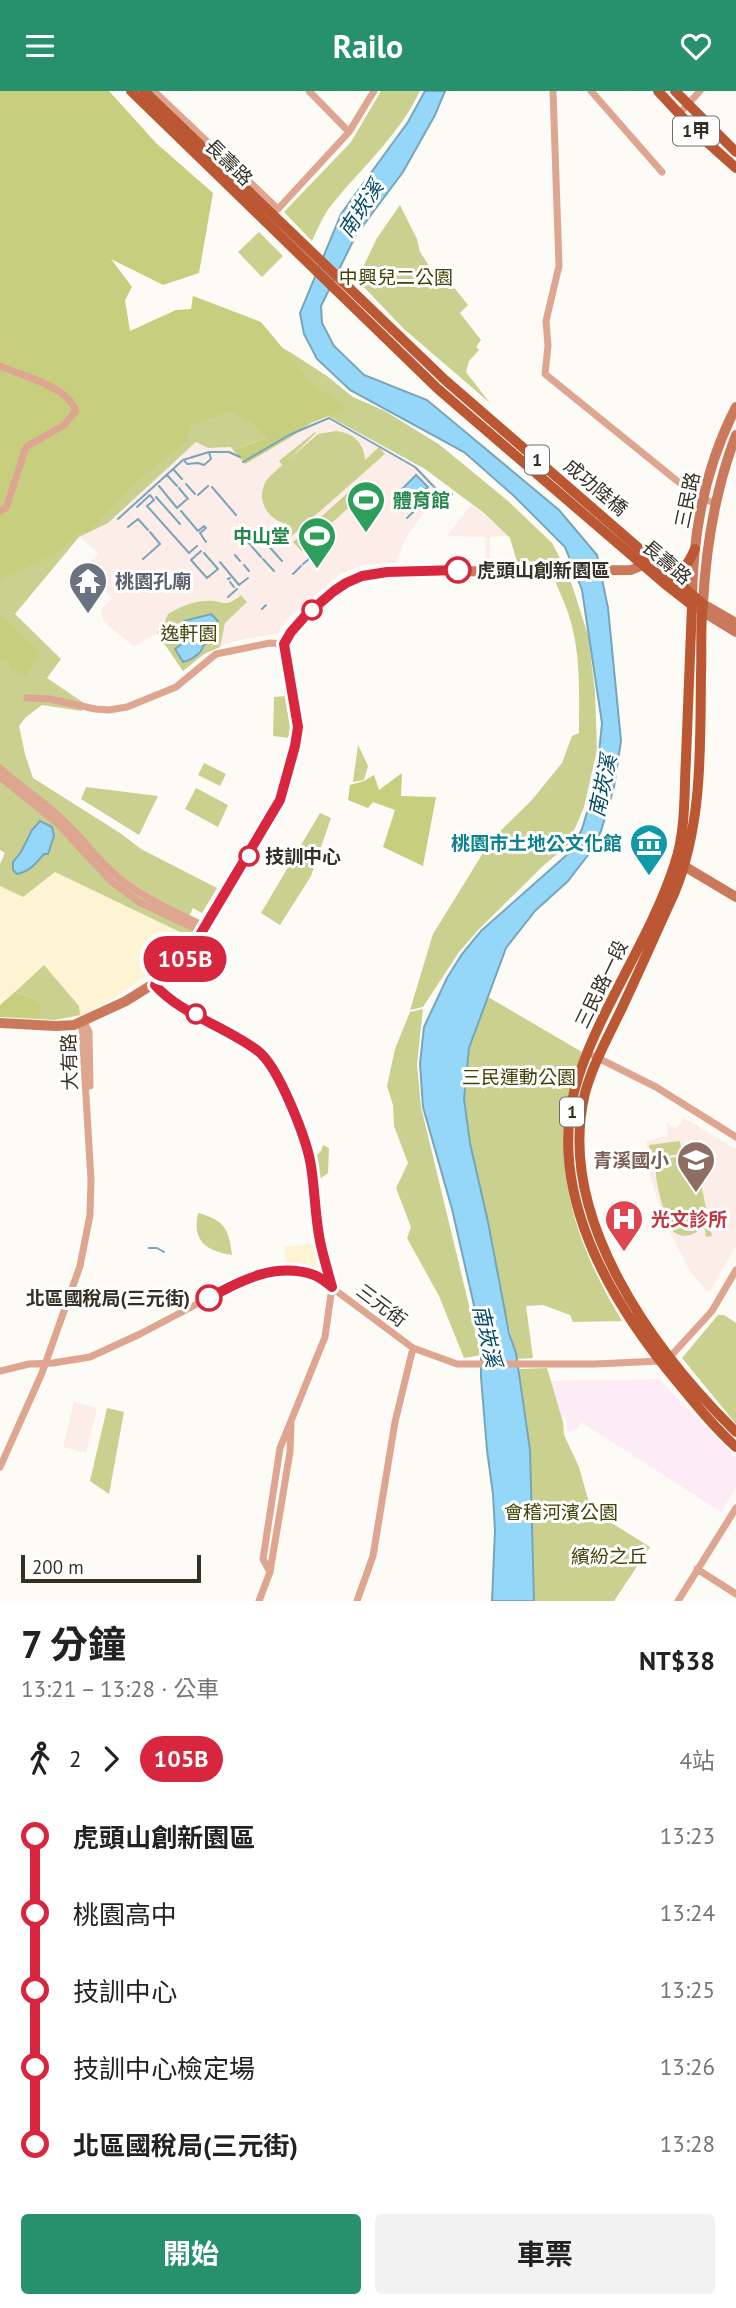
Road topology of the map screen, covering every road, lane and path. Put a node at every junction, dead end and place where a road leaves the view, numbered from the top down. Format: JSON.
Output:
{"nodes":[{"id":1,"x":131,"y":91,"type":"edge"},
{"id":2,"x":144,"y":91,"type":"edge"},
{"id":3,"x":154,"y":91,"type":"edge"},
{"id":4,"x":310,"y":91,"type":"edge"},
{"id":5,"x":374,"y":91,"type":"edge"},
{"id":6,"x":553,"y":91,"type":"edge"},
{"id":7,"x":591,"y":91,"type":"edge"},
{"id":8,"x":658,"y":91,"type":"edge"},
{"id":9,"x":676,"y":91,"type":"edge"},
{"id":10,"x":700,"y":91,"type":"edge"},
{"id":11,"x":689,"y":106,"type":"junction"},
{"id":12,"x":680,"y":114,"type":"junction"},
{"id":13,"x":350,"y":132,"type":"junction"},
{"id":14,"x":736,"y":152,"type":"edge"},
{"id":15,"x":736,"y":169,"type":"edge"},
{"id":16,"x":662,"y":172,"type":"dead end"},
{"id":17,"x":356,"y":302,"type":"junction"},
{"id":18,"x":0,"y":366,"type":"edge"},
{"id":19,"x":736,"y":407,"type":"edge"},
{"id":20,"x":736,"y":435,"type":"edge"},
{"id":21,"x":703,"y":500,"type":"junction"},
{"id":22,"x":715,"y":503,"type":"junction"},
{"id":23,"x":0,"y":511,"type":"edge"},
{"id":24,"x":624,"y":542,"type":"joint"},
{"id":25,"x":695,"y":549,"type":"junction"},
{"id":26,"x":647,"y":561,"type":"junction"},
{"id":27,"x":667,"y":572,"type":"junction"},
{"id":28,"x":697,"y":604,"type":"junction"},
{"id":29,"x":736,"y":623,"type":"edge"},
{"id":30,"x":736,"y":632,"type":"edge"},
{"id":31,"x":284,"y":644,"type":"junction"},
{"id":32,"x":27,"y":698,"type":"dead end"},
{"id":33,"x":687,"y":726,"type":"junction"},
{"id":34,"x":700,"y":727,"type":"junction"},
{"id":35,"x":0,"y":768,"type":"edge"},
{"id":36,"x":0,"y":778,"type":"edge"},
{"id":37,"x":681,"y":864,"type":"junction"},
{"id":38,"x":736,"y":897,"type":"edge"},
{"id":39,"x":204,"y":930,"type":"junction"},
{"id":40,"x":155,"y":985,"type":"junction"},
{"id":41,"x":84,"y":1022,"type":"junction"},
{"id":42,"x":0,"y":1023,"type":"edge"},
{"id":43,"x":593,"y":1055,"type":"junction"},
{"id":44,"x":736,"y":1137,"type":"edge"},
{"id":45,"x":736,"y":1270,"type":"edge"},
{"id":46,"x":332,"y":1287,"type":"junction"},
{"id":47,"x":413,"y":1347,"type":"junction"},
{"id":48,"x":664,"y":1359,"type":"junction"},
{"id":49,"x":46,"y":1364,"type":"junction"},
{"id":50,"x":0,"y":1371,"type":"edge"},
{"id":51,"x":736,"y":1432,"type":"edge"},
{"id":52,"x":736,"y":1447,"type":"edge"},
{"id":53,"x":0,"y":1467,"type":"edge"},
{"id":54,"x":736,"y":1508,"type":"edge"},
{"id":55,"x":697,"y":1569,"type":"junction"},
{"id":56,"x":736,"y":1594,"type":"edge"},
{"id":57,"x":259,"y":1601,"type":"edge"},
{"id":58,"x":357,"y":1601,"type":"edge"},
{"id":59,"x":678,"y":1601,"type":"edge"}],
"edges":[{"from":1,"to":17,"type":"main road","name":"長壽路","number":"1"},
{"from":2,"to":17,"type":"main road","name":"長壽路","number":"1"},
{"from":3,"to":13,"type":"street","name":"長壽路"},
{"from":4,"to":13,"type":"street"},
{"from":5,"to":13,"type":"street"},
{"from":6,"to":21,"type":"street"},
{"from":7,"to":16,"type":"street"},
{"from":8,"to":12,"type":"main road","number":"1甲"},
{"from":9,"to":11,"type":"main road","number":"1甲"},
{"from":10,"to":11,"type":"street"},
{"from":11,"to":12,"type":"street"},
{"from":11,"to":14,"type":"main road","number":"1甲"},
{"from":12,"to":15,"type":"main road","number":"1甲"},
{"from":17,"to":24,"type":"main road","name":"成功陸橋","number":"1"},
{"from":18,"to":23,"type":"street"},
{"from":19,"to":21,"type":"street","name":"三民路"},
{"from":20,"to":22,"type":"street","name":"三民路"},
{"from":21,"to":22,"type":"street"},
{"from":21,"to":25,"type":"street","name":"三民路"},
{"from":22,"to":28,"type":"street","name":"三民路"},
{"from":24,"to":26,"type":"main road","name":"長壽路","number":"1"},
{"from":25,"to":27,"type":"main road"},
{"from":25,"to":28,"type":"street","name":"三民路"},
{"from":26,"to":27,"type":"main road","name":"長壽路","number":"1"},
{"from":26,"to":28,"type":"main road","name":"長壽路","number":"1"},
{"from":26,"to":31,"type":"street"},
{"from":27,"to":28,"type":"main road","name":"長壽路","number":"1"},
{"from":28,"to":29,"type":"street"},
{"from":28,"to":30,"type":"street"},
{"from":28,"to":33,"type":"main road","name":"三民路一段","number":"1"},
{"from":28,"to":34,"type":"main road","name":"三民路一段","number":"1"},
{"from":31,"to":32,"type":"street"},
{"from":31,"to":39,"type":"street"},
{"from":33,"to":34,"type":"main road"},
{"from":33,"to":37,"type":"main road","name":"三民路一段","number":"1"},
{"from":34,"to":37,"type":"main road","name":"三民路一段","number":"1"},
{"from":35,"to":39,"type":"street"},
{"from":36,"to":39,"type":"street"},
{"from":37,"to":38,"type":"street"},
{"from":37,"to":43,"type":"main road","name":"三民路一段","number":"1"},
{"from":39,"to":40,"type":"street"},
{"from":40,"to":41,"type":"street"},
{"from":40,"to":46,"type":"street"},
{"from":41,"to":42,"type":"street"},
{"from":41,"to":49,"type":"street","name":"大有路"},
{"from":43,"to":44,"type":"street"},
{"from":43,"to":48,"type":"main road","name":"三民路一段","number":"1"},
{"from":45,"to":48,"type":"street"},
{"from":46,"to":47,"type":"street","name":"三元街"},
{"from":46,"to":49,"type":"street","name":"三元街"},
{"from":46,"to":57,"type":"street"},
{"from":47,"to":48,"type":"street","name":"三元街"},
{"from":47,"to":58,"type":"street"},
{"from":48,"to":51,"type":"main road","number":"1"},
{"from":48,"to":52,"type":"main road","number":"1"},
{"from":49,"to":50,"type":"street","name":"三元街"},
{"from":49,"to":53,"type":"street","name":"大有路"},
{"from":54,"to":55,"type":"street"},
{"from":55,"to":56,"type":"street"},
{"from":55,"to":59,"type":"street"}]}
